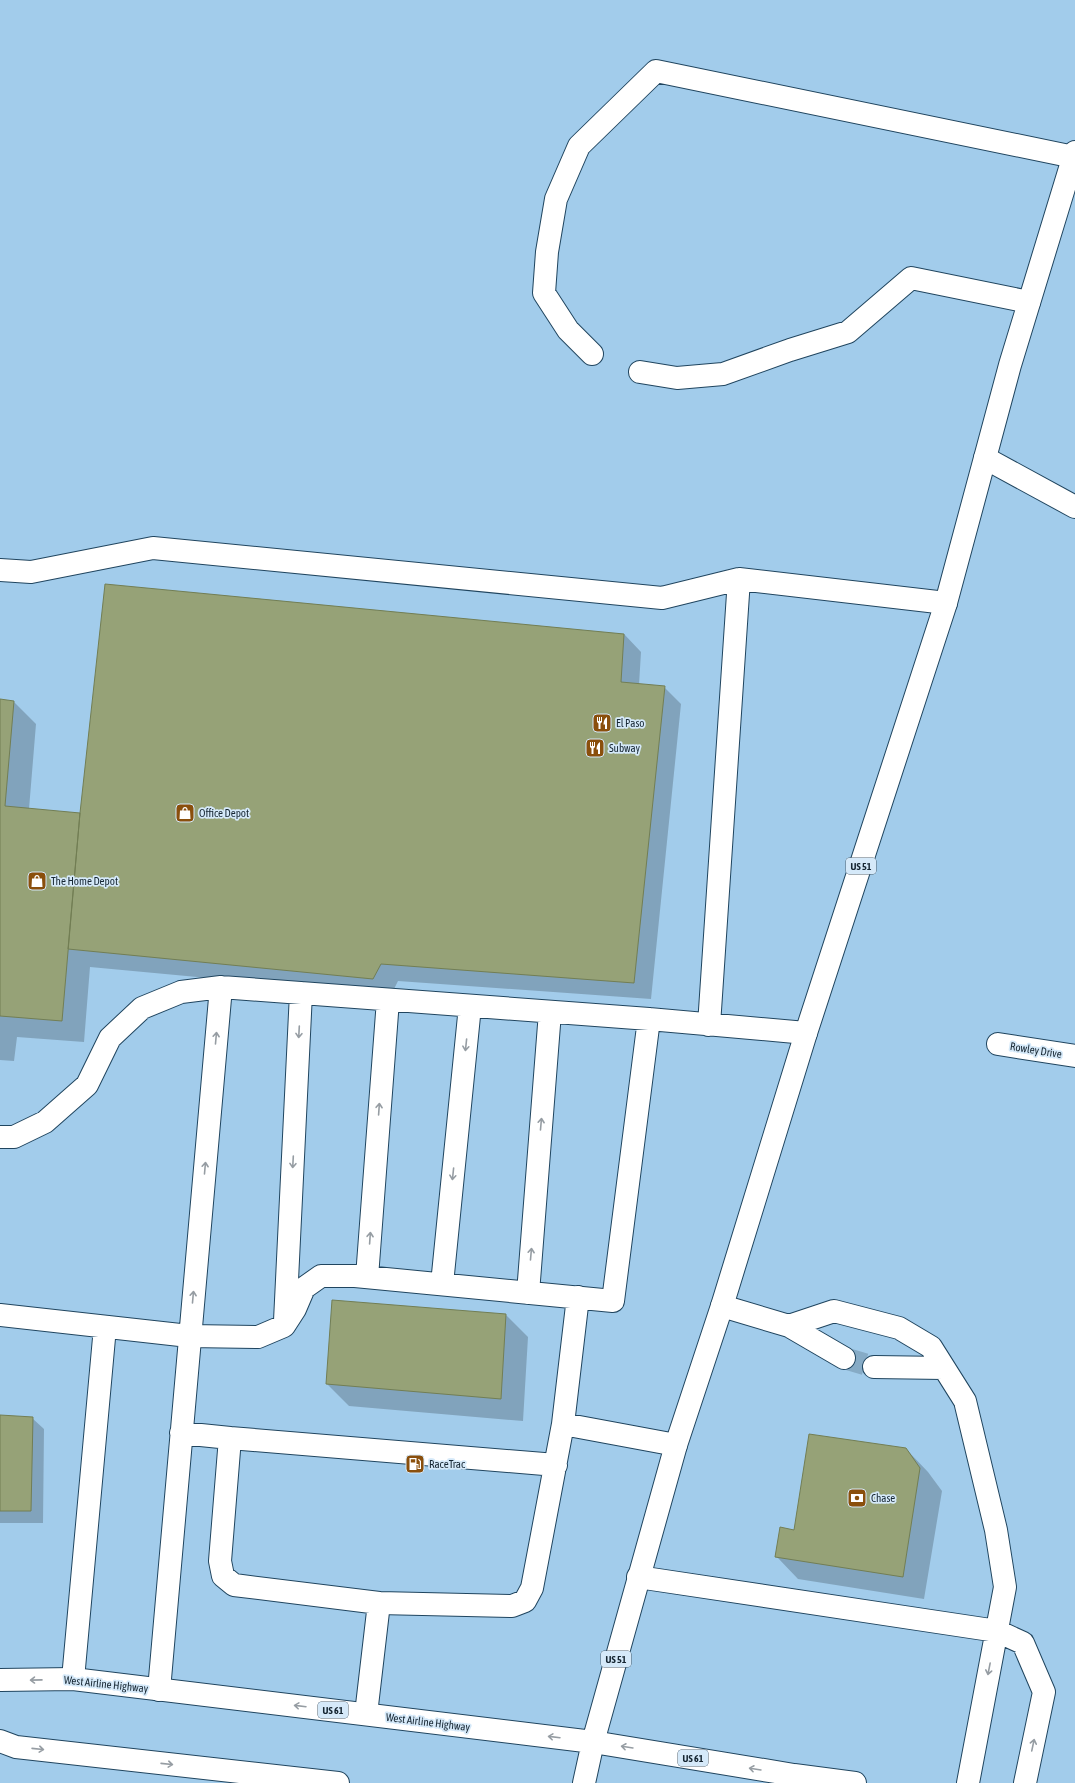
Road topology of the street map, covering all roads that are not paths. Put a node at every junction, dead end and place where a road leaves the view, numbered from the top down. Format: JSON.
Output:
{"nodes":[{"id":1,"x":1074,"y":154,"type":"edge"},
{"id":2,"x":1030,"y":302,"type":"junction"},
{"id":3,"x":592,"y":354,"type":"dead end"},
{"id":4,"x":640,"y":372,"type":"dead end"},
{"id":5,"x":985,"y":458,"type":"junction"},
{"id":6,"x":1075,"y":507,"type":"edge"},
{"id":7,"x":0,"y":570,"type":"edge"},
{"id":8,"x":739,"y":579,"type":"junction"},
{"id":9,"x":946,"y":603,"type":"junction"},
{"id":10,"x":221,"y":987,"type":"junction"},
{"id":11,"x":301,"y":993,"type":"junction"},
{"id":12,"x":388,"y":1000,"type":"junction"},
{"id":13,"x":470,"y":1006,"type":"junction"},
{"id":14,"x":550,"y":1012,"type":"junction"},
{"id":15,"x":650,"y":1020,"type":"junction"},
{"id":16,"x":709,"y":1025,"type":"junction"},
{"id":17,"x":806,"y":1033,"type":"junction"},
{"id":18,"x":998,"y":1044,"type":"dead end"},
{"id":19,"x":1075,"y":1056,"type":"edge"},
{"id":20,"x":0,"y":1137,"type":"edge"},
{"id":21,"x":367,"y":1277,"type":"junction"},
{"id":22,"x":442,"y":1284,"type":"junction"},
{"id":23,"x":528,"y":1293,"type":"junction"},
{"id":24,"x":578,"y":1297,"type":"junction"},
{"id":25,"x":722,"y":1306,"type":"junction"},
{"id":26,"x":0,"y":1315,"type":"edge"},
{"id":27,"x":284,"y":1326,"type":"junction"},
{"id":28,"x":789,"y":1326,"type":"junction"},
{"id":29,"x":105,"y":1327,"type":"junction"},
{"id":30,"x":189,"y":1336,"type":"junction"},
{"id":31,"x":844,"y":1358,"type":"tunnel mouth"},
{"id":32,"x":874,"y":1367,"type":"tunnel mouth"},
{"id":33,"x":944,"y":1368,"type":"junction"},
{"id":34,"x":563,"y":1424,"type":"junction"},
{"id":35,"x":181,"y":1433,"type":"junction"},
{"id":36,"x":230,"y":1438,"type":"junction"},
{"id":37,"x":676,"y":1445,"type":"junction"},
{"id":38,"x":556,"y":1465,"type":"junction"},
{"id":39,"x":638,"y":1577,"type":"junction"},
{"id":40,"x":379,"y":1602,"type":"junction"},
{"id":41,"x":997,"y":1631,"type":"junction"},
{"id":42,"x":73,"y":1679,"type":"junction"},
{"id":43,"x":0,"y":1680,"type":"edge"},
{"id":44,"x":159,"y":1690,"type":"junction"},
{"id":45,"x":366,"y":1714,"type":"junction"},
{"id":46,"x":0,"y":1741,"type":"edge"},
{"id":47,"x":593,"y":1742,"type":"junction"},
{"id":48,"x":338,"y":1783,"type":"edge"},
{"id":49,"x":584,"y":1783,"type":"edge"},
{"id":50,"x":854,"y":1783,"type":"edge"},
{"id":51,"x":968,"y":1783,"type":"edge"},
{"id":52,"x":1025,"y":1783,"type":"edge"}],
"edges":[{"from":1,"to":2,"type":"main road","number":"US 51"},
{"from":1,"to":3,"type":"main road"},
{"from":2,"to":4,"type":"main road"},
{"from":2,"to":5,"type":"main road","number":"US 51"},
{"from":5,"to":6,"type":"main road"},
{"from":5,"to":9,"type":"main road","number":"US 51"},
{"from":7,"to":8,"type":"main road"},
{"from":8,"to":9,"type":"main road"},
{"from":8,"to":16,"type":"main road"},
{"from":9,"to":17,"type":"main road","number":"US 51"},
{"from":10,"to":11,"type":"main road"},
{"from":10,"to":20,"type":"main road"},
{"from":30,"to":10,"type":"main road","one_way":true},
{"from":11,"to":12,"type":"main road"},
{"from":11,"to":27,"type":"main road","one_way":true},
{"from":12,"to":13,"type":"main road"},
{"from":21,"to":12,"type":"main road","one_way":true},
{"from":13,"to":14,"type":"main road"},
{"from":13,"to":22,"type":"main road","one_way":true},
{"from":14,"to":15,"type":"main road"},
{"from":23,"to":14,"type":"main road","one_way":true},
{"from":15,"to":16,"type":"main road"},
{"from":15,"to":24,"type":"main road"},
{"from":16,"to":17,"type":"main road"},
{"from":17,"to":25,"type":"main road","number":"US 51"},
{"from":18,"to":19,"type":"main road","name":"Rowley Drive"},
{"from":21,"to":22,"type":"main road"},
{"from":21,"to":27,"type":"main road"},
{"from":22,"to":23,"type":"main road"},
{"from":23,"to":24,"type":"main road"},
{"from":24,"to":34,"type":"main road"},
{"from":25,"to":28,"type":"main road"},
{"from":25,"to":37,"type":"main road","number":"US 51"},
{"from":26,"to":29,"type":"main road"},
{"from":27,"to":30,"type":"main road"},
{"from":28,"to":31,"type":"main road"},
{"from":28,"to":33,"type":"main road"},
{"from":29,"to":30,"type":"main road"},
{"from":29,"to":42,"type":"main road"},
{"from":30,"to":35,"type":"main road"},
{"from":32,"to":33,"type":"main road"},
{"from":33,"to":41,"type":"main road"},
{"from":34,"to":37,"type":"main road"},
{"from":34,"to":38,"type":"main road"},
{"from":35,"to":36,"type":"main road"},
{"from":35,"to":44,"type":"main road"},
{"from":36,"to":38,"type":"main road"},
{"from":36,"to":40,"type":"main road"},
{"from":37,"to":39,"type":"main road","number":"US 51"},
{"from":38,"to":40,"type":"main road"},
{"from":39,"to":41,"type":"main road"},
{"from":39,"to":47,"type":"main road","number":"US 51"},
{"from":40,"to":45,"type":"main road"},
{"from":41,"to":51,"type":"main road","one_way":true},
{"from":52,"to":41,"type":"main road","one_way":true},
{"from":42,"to":43,"type":"main road","name":"West Airline Highway","number":"US 61","one_way":true},
{"from":42,"to":44,"type":"main road","name":"West Airline Highway","number":"US 61"},
{"from":45,"to":44,"type":"main road","name":"West Airline Highway","number":"US 61","one_way":true},
{"from":47,"to":45,"type":"main road","name":"West Airline Highway","number":"US 61","one_way":true},
{"from":46,"to":48,"type":"main road","one_way":true},
{"from":47,"to":49,"type":"main road","number":"US 51"},
{"from":50,"to":47,"type":"main road","name":"West Airline Highway","number":"US 61","one_way":true}]}
